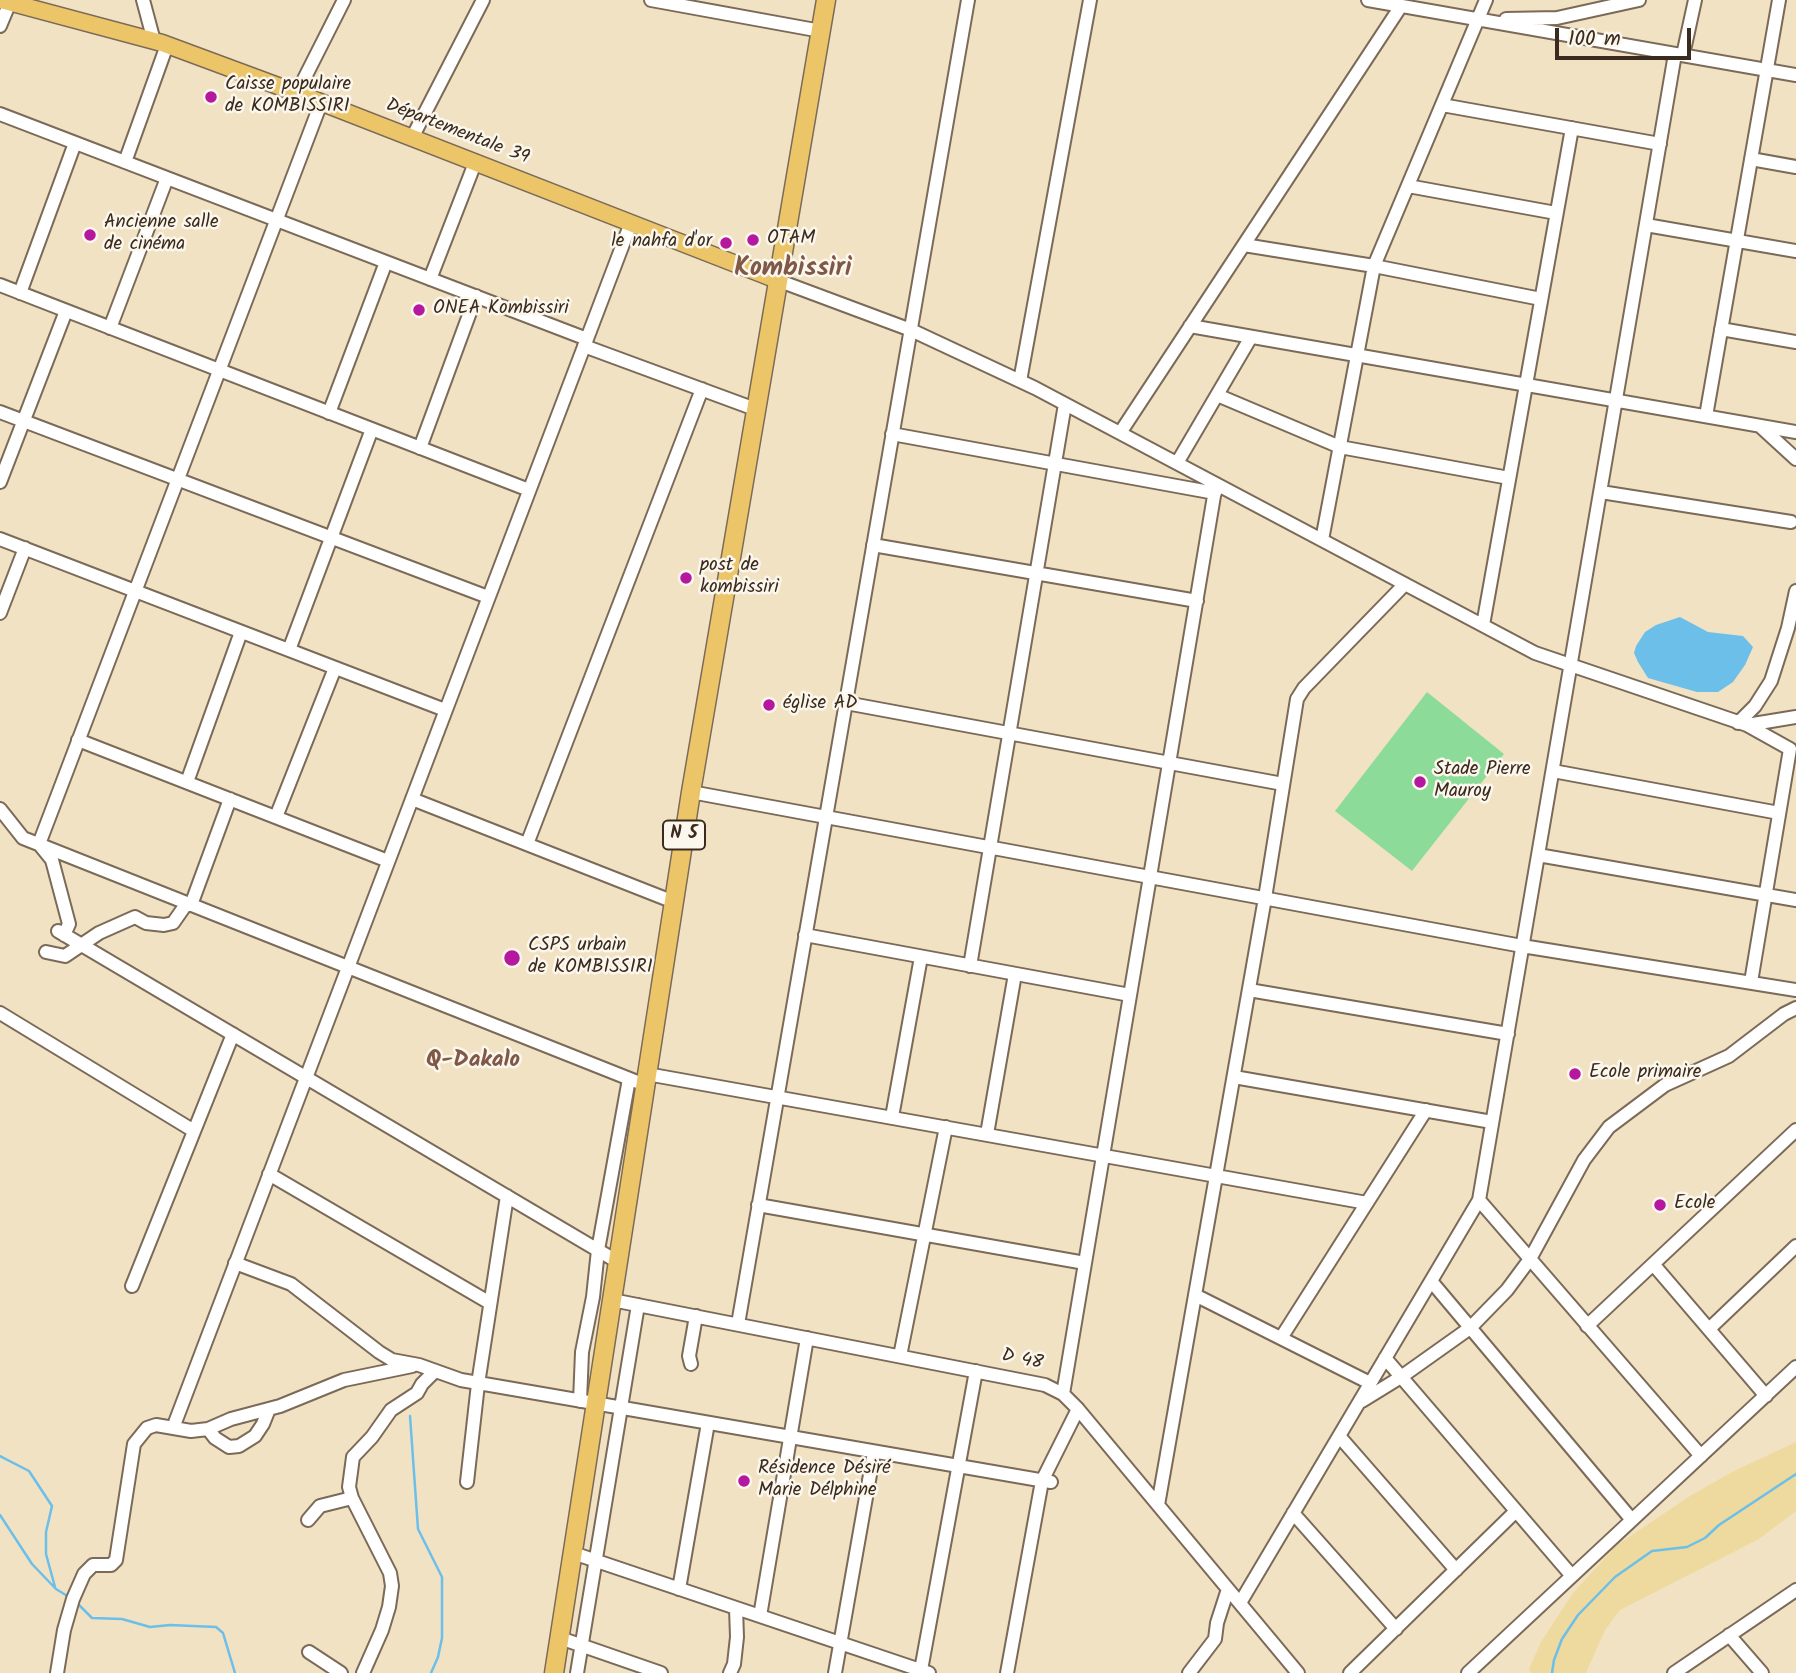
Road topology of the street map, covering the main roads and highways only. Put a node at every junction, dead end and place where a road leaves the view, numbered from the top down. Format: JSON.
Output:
{"nodes":[{"id":1,"x":826,"y":0,"type":"edge"},
{"id":2,"x":5,"y":1,"type":"edge"},
{"id":3,"x":778,"y":280,"type":"junction"},
{"id":4,"x":554,"y":1673,"type":"edge"}],
"edges":[{"from":1,"to":3,"type":"highway","number":"N 5"},
{"from":2,"to":3,"type":"main road","name":"Départementale 39"},
{"from":3,"to":4,"type":"highway","number":"N 5"}]}
